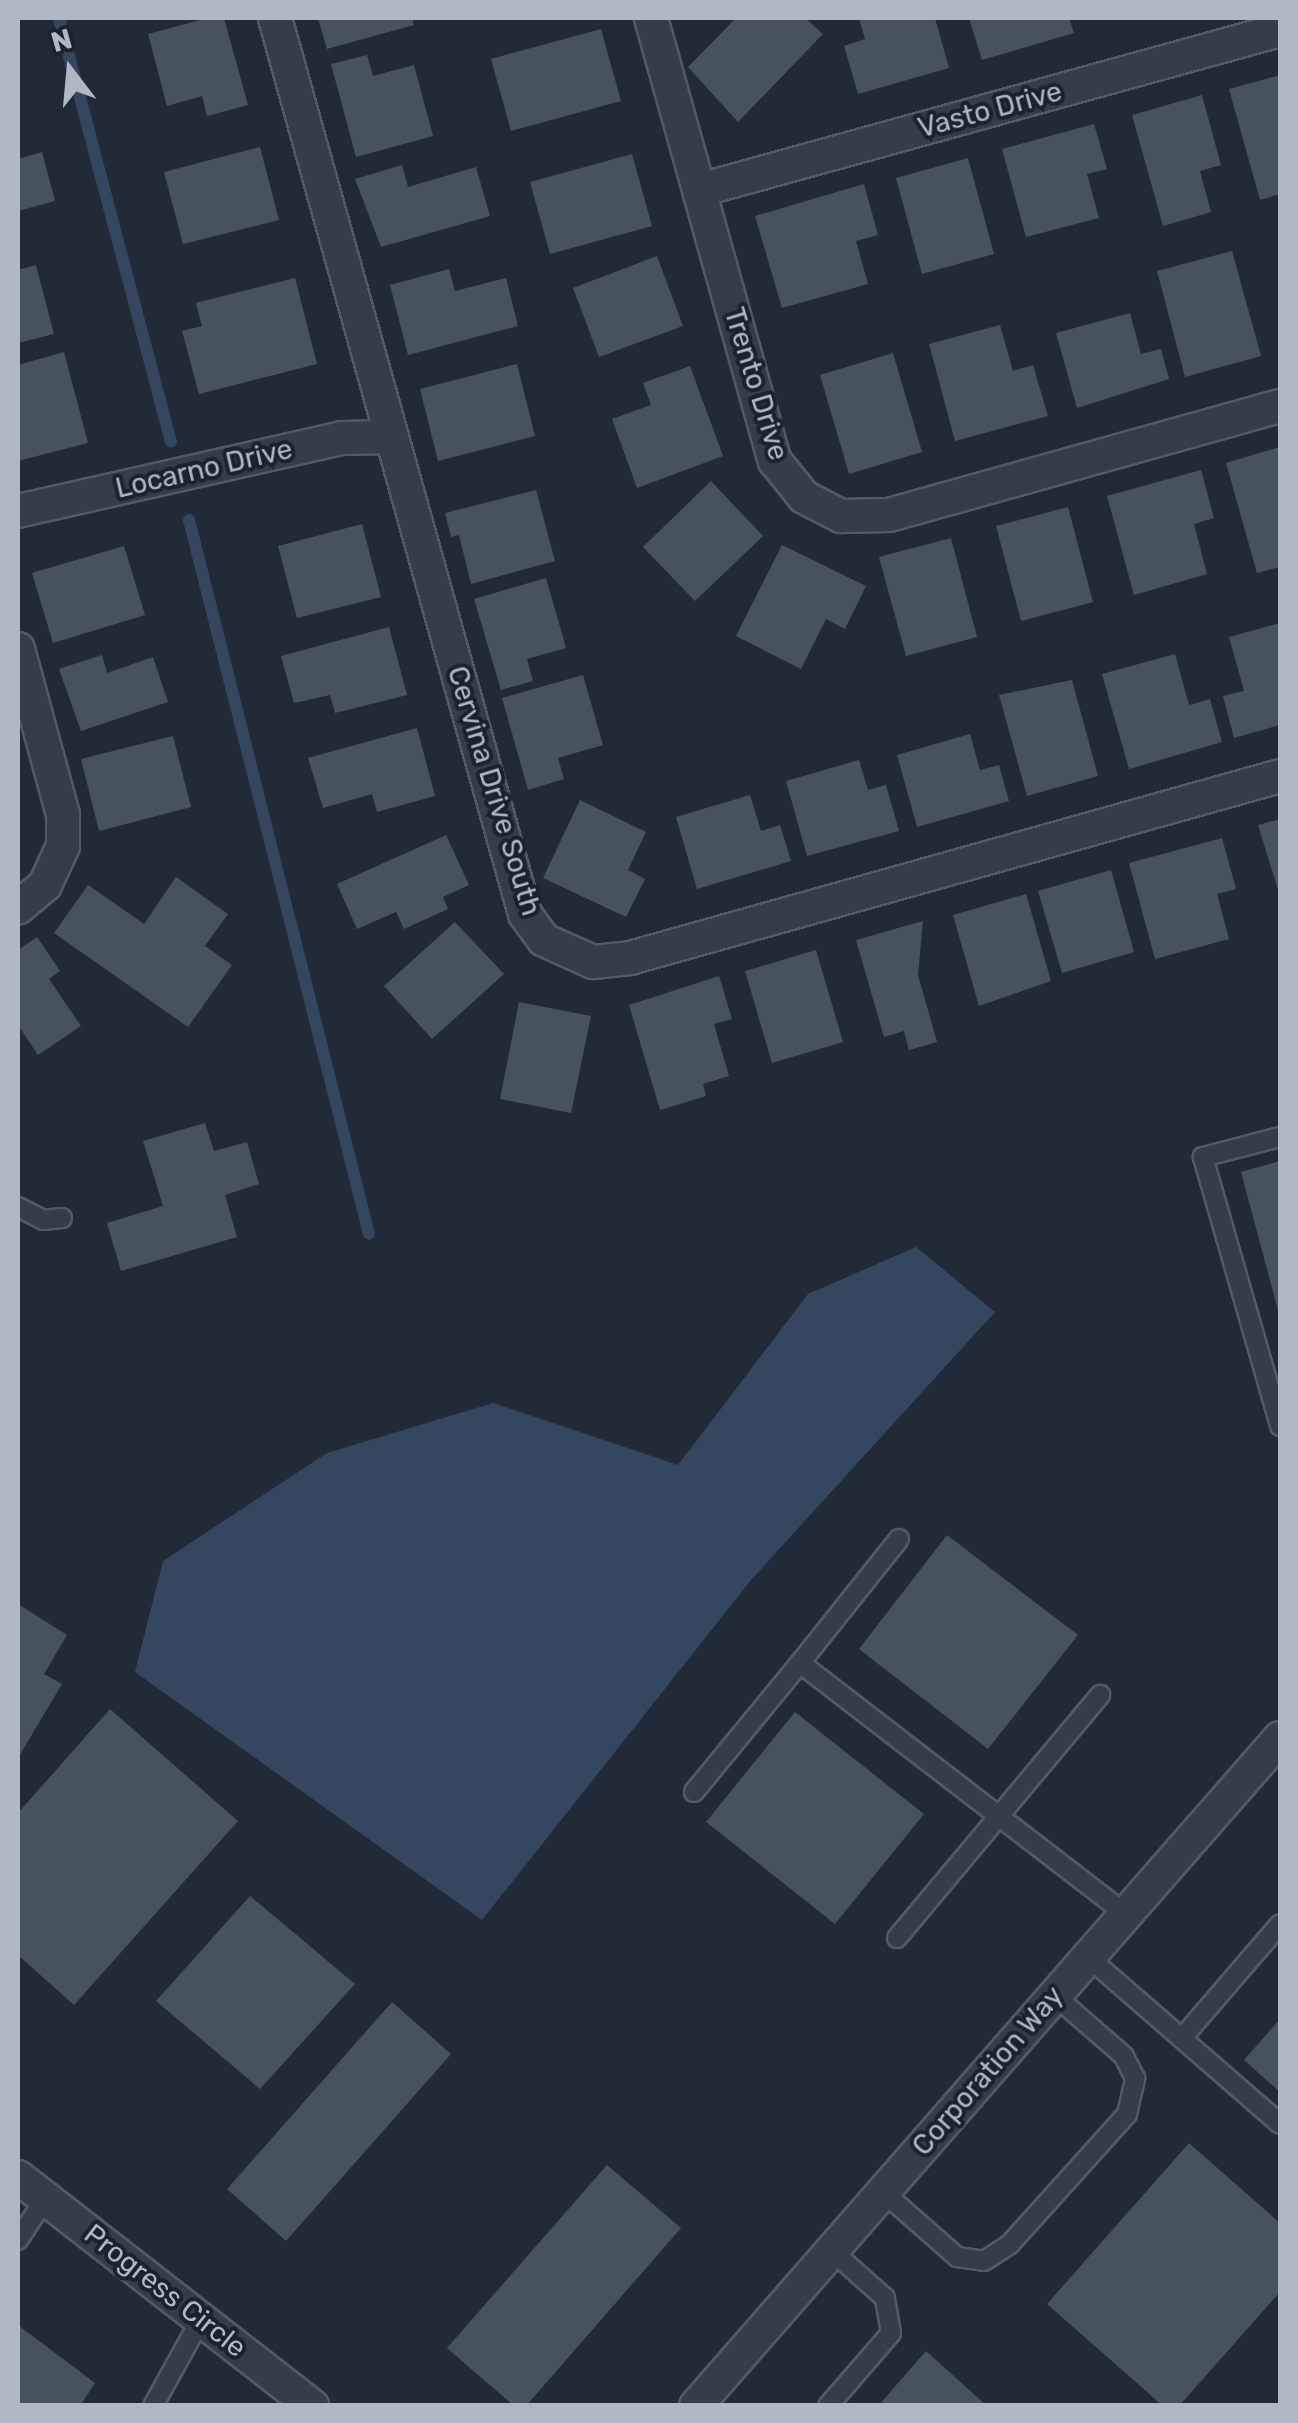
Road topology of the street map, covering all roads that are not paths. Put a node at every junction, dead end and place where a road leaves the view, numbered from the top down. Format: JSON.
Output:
{"nodes":[{"id":1,"x":274,"y":18,"type":"edge"},
{"id":2,"x":652,"y":18,"type":"edge"},
{"id":3,"x":1280,"y":30,"type":"edge"},
{"id":4,"x":700,"y":190,"type":"junction"},
{"id":5,"x":1280,"y":406,"type":"edge"},
{"id":6,"x":391,"y":437,"type":"junction"},
{"id":7,"x":18,"y":511,"type":"edge"},
{"id":8,"x":18,"y":650,"type":"edge"},
{"id":9,"x":1280,"y":776,"type":"edge"},
{"id":10,"x":18,"y":908,"type":"edge"},
{"id":11,"x":1280,"y":1137,"type":"edge"},
{"id":12,"x":18,"y":1206,"type":"edge"},
{"id":13,"x":62,"y":1218,"type":"dead end"},
{"id":14,"x":1280,"y":1426,"type":"edge"},
{"id":15,"x":898,"y":1539,"type":"dead end"},
{"id":16,"x":800,"y":1663,"type":"junction"},
{"id":17,"x":1100,"y":1695,"type":"dead end"},
{"id":18,"x":1280,"y":1740,"type":"edge"},
{"id":19,"x":694,"y":1792,"type":"dead end"},
{"id":20,"x":1000,"y":1818,"type":"junction"},
{"id":21,"x":1126,"y":1914,"type":"junction"},
{"id":22,"x":1280,"y":1924,"type":"edge"},
{"id":23,"x":897,"y":1938,"type":"dead end"},
{"id":24,"x":1088,"y":1957,"type":"junction"},
{"id":25,"x":1054,"y":1996,"type":"junction"},
{"id":26,"x":1182,"y":2038,"type":"junction"},
{"id":27,"x":1280,"y":2124,"type":"edge"},
{"id":28,"x":18,"y":2178,"type":"edge"},
{"id":29,"x":882,"y":2191,"type":"junction"},
{"id":30,"x":45,"y":2199,"type":"junction"},
{"id":31,"x":18,"y":2240,"type":"edge"},
{"id":32,"x":831,"y":2250,"type":"junction"},
{"id":33,"x":200,"y":2319,"type":"junction"},
{"id":34,"x":153,"y":2406,"type":"edge"},
{"id":35,"x":312,"y":2406,"type":"edge"},
{"id":36,"x":696,"y":2406,"type":"edge"},
{"id":37,"x":828,"y":2406,"type":"edge"}],
"edges":[{"from":1,"to":6,"type":"street","name":"Cervina Drive South"},
{"from":2,"to":4,"type":"street","name":"Trento Drive"},
{"from":3,"to":4,"type":"street","name":"Vasto Drive"},
{"from":4,"to":5,"type":"street","name":"Trento Drive"},
{"from":6,"to":7,"type":"street","name":"Locarno Drive"},
{"from":6,"to":9,"type":"street","name":"Cervina Drive South"},
{"from":8,"to":10,"type":"street"},
{"from":11,"to":14,"type":"lane"},
{"from":12,"to":13,"type":"lane"},
{"from":15,"to":16,"type":"lane"},
{"from":16,"to":19,"type":"lane"},
{"from":16,"to":20,"type":"lane"},
{"from":17,"to":20,"type":"lane"},
{"from":18,"to":21,"type":"street","name":"Corporation Way"},
{"from":20,"to":21,"type":"lane"},
{"from":20,"to":23,"type":"lane"},
{"from":21,"to":24,"type":"street","name":"Corporation Way"},
{"from":22,"to":26,"type":"lane"},
{"from":24,"to":25,"type":"street","name":"Corporation Way"},
{"from":24,"to":26,"type":"lane"},
{"from":25,"to":29,"type":"street","name":"Corporation Way"},
{"from":25,"to":29,"type":"lane"},
{"from":26,"to":27,"type":"lane"},
{"from":28,"to":30,"type":"street","name":"Progress Circle"},
{"from":29,"to":32,"type":"street","name":"Corporation Way"},
{"from":30,"to":31,"type":"lane"},
{"from":30,"to":33,"type":"street","name":"Progress Circle"},
{"from":32,"to":36,"type":"street","name":"Corporation Way"},
{"from":32,"to":37,"type":"lane"},
{"from":33,"to":34,"type":"lane"},
{"from":33,"to":35,"type":"street","name":"Progress Circle"}]}
